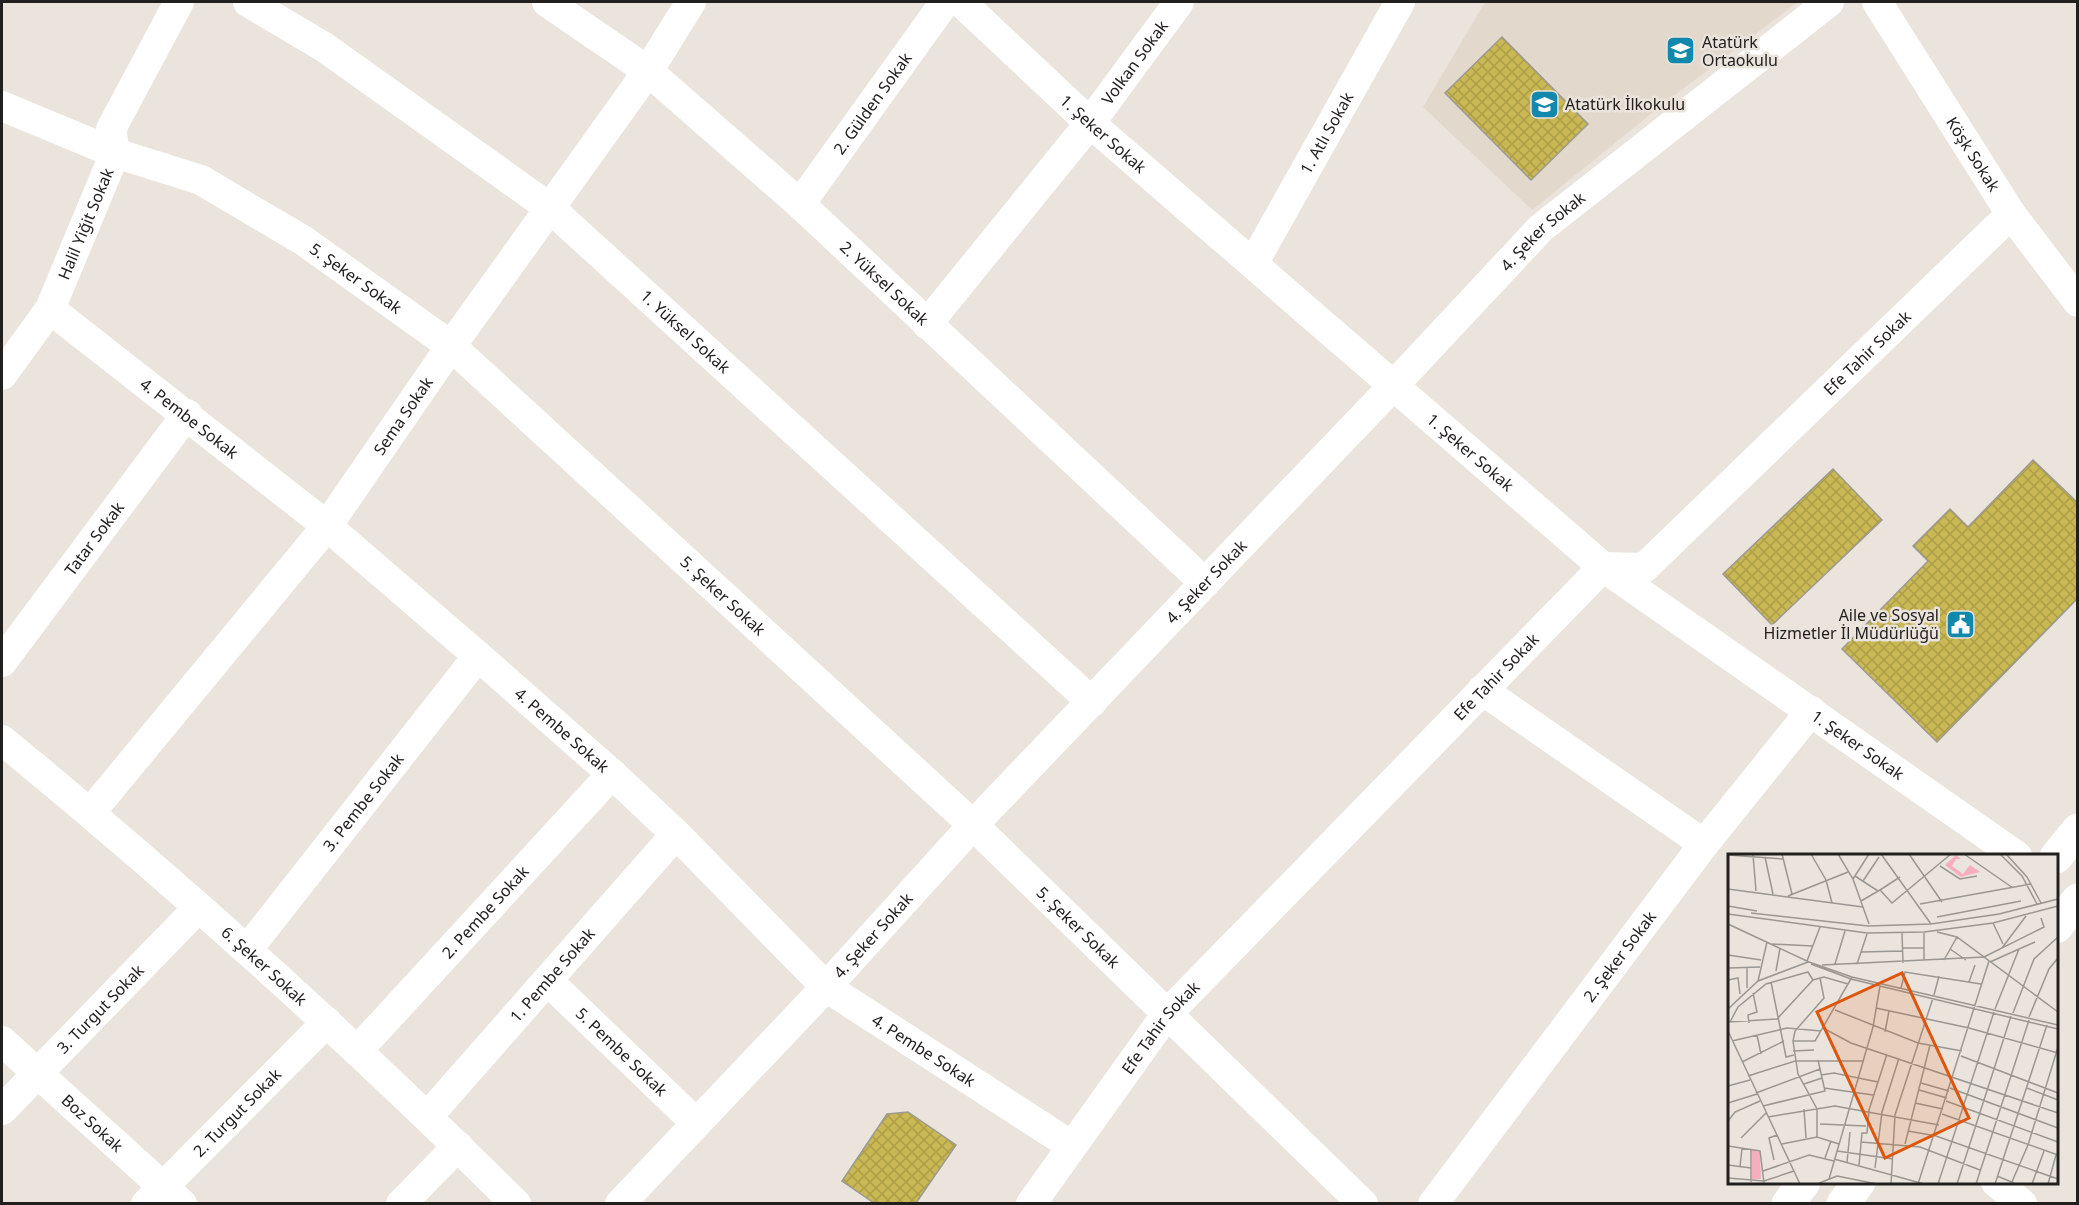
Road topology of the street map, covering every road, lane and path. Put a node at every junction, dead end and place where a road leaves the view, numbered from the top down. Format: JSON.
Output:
{"nodes":[{"id":1,"x":179,"y":2,"type":"edge"},
{"id":2,"x":248,"y":2,"type":"edge"},
{"id":3,"x":547,"y":2,"type":"edge"},
{"id":4,"x":691,"y":2,"type":"edge"},
{"id":5,"x":945,"y":2,"type":"edge"},
{"id":6,"x":961,"y":2,"type":"edge"},
{"id":7,"x":1179,"y":2,"type":"edge"},
{"id":8,"x":1400,"y":2,"type":"edge"},
{"id":9,"x":1829,"y":2,"type":"edge"},
{"id":10,"x":1877,"y":2,"type":"edge"},
{"id":11,"x":648,"y":72,"type":"junction"},
{"id":12,"x":2,"y":106,"type":"edge"},
{"id":13,"x":1090,"y":123,"type":"junction"},
{"id":14,"x":115,"y":153,"type":"junction"},
{"id":15,"x":800,"y":204,"type":"junction"},
{"id":16,"x":550,"y":208,"type":"junction"},
{"id":17,"x":2011,"y":214,"type":"junction"},
{"id":18,"x":1254,"y":262,"type":"junction"},
{"id":19,"x":2078,"y":302,"type":"edge"},
{"id":20,"x":50,"y":309,"type":"junction"},
{"id":21,"x":927,"y":324,"type":"junction"},
{"id":22,"x":451,"y":345,"type":"junction"},
{"id":23,"x":2,"y":375,"type":"edge"},
{"id":24,"x":1395,"y":384,"type":"junction"},
{"id":25,"x":187,"y":414,"type":"junction"},
{"id":26,"x":327,"y":526,"type":"junction"},
{"id":27,"x":1603,"y":567,"type":"junction"},
{"id":28,"x":1205,"y":583,"type":"junction"},
{"id":29,"x":478,"y":656,"type":"junction"},
{"id":30,"x":2,"y":662,"type":"edge"},
{"id":31,"x":1482,"y":690,"type":"junction"},
{"id":32,"x":1092,"y":702,"type":"junction"},
{"id":33,"x":1811,"y":711,"type":"junction"},
{"id":34,"x":2,"y":740,"type":"edge"},
{"id":35,"x":612,"y":774,"type":"junction"},
{"id":36,"x":90,"y":813,"type":"junction"},
{"id":37,"x":973,"y":825,"type":"junction"},
{"id":38,"x":2078,"y":830,"type":"edge"},
{"id":39,"x":676,"y":834,"type":"junction"},
{"id":40,"x":1704,"y":844,"type":"junction"},
{"id":41,"x":2016,"y":854,"type":"edge"},
{"id":42,"x":2058,"y":854,"type":"edge"},
{"id":43,"x":2078,"y":900,"type":"edge"},
{"id":44,"x":198,"y":908,"type":"junction"},
{"id":45,"x":2058,"y":925,"type":"edge"},
{"id":46,"x":247,"y":950,"type":"junction"},
{"id":47,"x":548,"y":981,"type":"junction"},
{"id":48,"x":826,"y":987,"type":"junction"},
{"id":49,"x":1166,"y":1015,"type":"junction"},
{"id":50,"x":327,"y":1022,"type":"junction"},
{"id":51,"x":2,"y":1041,"type":"edge"},
{"id":52,"x":357,"y":1051,"type":"junction"},
{"id":53,"x":38,"y":1072,"type":"junction"},
{"id":54,"x":2,"y":1110,"type":"edge"},
{"id":55,"x":428,"y":1116,"type":"junction"},
{"id":56,"x":696,"y":1123,"type":"junction"},
{"id":57,"x":458,"y":1146,"type":"junction"},
{"id":58,"x":1072,"y":1146,"type":"junction"},
{"id":59,"x":1802,"y":1184,"type":"edge"},
{"id":60,"x":1857,"y":1184,"type":"edge"},
{"id":61,"x":1998,"y":1184,"type":"edge"},
{"id":62,"x":164,"y":1197,"type":"edge"},
{"id":63,"x":400,"y":1203,"type":"edge"},
{"id":64,"x":516,"y":1203,"type":"edge"},
{"id":65,"x":620,"y":1203,"type":"edge"},
{"id":66,"x":1030,"y":1203,"type":"edge"},
{"id":67,"x":1363,"y":1203,"type":"edge"},
{"id":68,"x":1433,"y":1203,"type":"edge"},
{"id":69,"x":1788,"y":1203,"type":"edge"},
{"id":70,"x":1843,"y":1203,"type":"edge"},
{"id":71,"x":2022,"y":1203,"type":"edge"}],
"edges":[{"from":1,"to":14,"type":"street","name":"Halil Yiğit Sokak"},
{"from":2,"to":16,"type":"street","name":"1. Yüksel Sokak"},
{"from":3,"to":11,"type":"street","name":"2. Yüksel Sokak"},
{"from":4,"to":11,"type":"street","name":"Sema Sokak"},
{"from":5,"to":15,"type":"street","name":"2. Gülden Sokak"},
{"from":6,"to":13,"type":"street","name":"1. Şeker Sokak"},
{"from":7,"to":13,"type":"street","name":"Volkan Sokak"},
{"from":8,"to":18,"type":"street","name":"1. Atlı Sokak"},
{"from":9,"to":24,"type":"street","name":"4. Şeker Sokak"},
{"from":10,"to":17,"type":"street","name":"Köşk Sokak"},
{"from":11,"to":15,"type":"street","name":"2. Yüksel Sokak"},
{"from":11,"to":16,"type":"street","name":"Sema Sokak"},
{"from":12,"to":14,"type":"street","name":"5. Şeker Sokak"},
{"from":13,"to":18,"type":"street","name":"1. Şeker Sokak"},
{"from":13,"to":21,"type":"street","name":"Volkan Sokak"},
{"from":14,"to":20,"type":"street","name":"Halil Yiğit Sokak"},
{"from":14,"to":22,"type":"street","name":"5. Şeker Sokak"},
{"from":15,"to":21,"type":"street","name":"2. Yüksel Sokak"},
{"from":16,"to":22,"type":"street","name":"Sema Sokak"},
{"from":16,"to":32,"type":"street","name":"1. Yüksel Sokak"},
{"from":17,"to":19,"type":"street","name":"Köşk Sokak"},
{"from":17,"to":27,"type":"street","name":"Efe Tahir Sokak"},
{"from":18,"to":24,"type":"street","name":"1. Şeker Sokak"},
{"from":20,"to":23,"type":"street","name":"Halil Yiğit Sokak"},
{"from":20,"to":25,"type":"street","name":"4. Pembe Sokak"},
{"from":21,"to":28,"type":"street","name":"2. Yüksel Sokak"},
{"from":22,"to":26,"type":"street","name":"Sema Sokak"},
{"from":22,"to":37,"type":"street","name":"5. Şeker Sokak"},
{"from":24,"to":27,"type":"street","name":"1. Şeker Sokak"},
{"from":24,"to":28,"type":"street","name":"4. Şeker Sokak"},
{"from":25,"to":26,"type":"street","name":"4. Pembe Sokak"},
{"from":25,"to":30,"type":"street","name":"Tatar Sokak"},
{"from":26,"to":29,"type":"street","name":"4. Pembe Sokak"},
{"from":26,"to":36,"type":"street","name":"Sema Sokak"},
{"from":27,"to":31,"type":"street","name":"Efe Tahir Sokak"},
{"from":27,"to":33,"type":"street","name":"1. Şeker Sokak"},
{"from":28,"to":32,"type":"street","name":"4. Şeker Sokak"},
{"from":29,"to":35,"type":"street","name":"4. Pembe Sokak"},
{"from":29,"to":46,"type":"street","name":"3. Pembe Sokak"},
{"from":31,"to":40,"type":"street"},
{"from":31,"to":49,"type":"street","name":"Efe Tahir Sokak"},
{"from":32,"to":37,"type":"street","name":"4. Şeker Sokak"},
{"from":33,"to":40,"type":"street","name":"2. Şeker Sokak"},
{"from":33,"to":41,"type":"street","name":"1. Şeker Sokak"},
{"from":34,"to":36,"type":"street","name":"6. Şeker Sokak"},
{"from":35,"to":39,"type":"street","name":"4. Pembe Sokak"},
{"from":35,"to":52,"type":"street","name":"2. Pembe Sokak"},
{"from":36,"to":44,"type":"street","name":"6. Şeker Sokak"},
{"from":37,"to":48,"type":"street","name":"4. Şeker Sokak"},
{"from":37,"to":49,"type":"street","name":"5. Şeker Sokak"},
{"from":38,"to":42,"type":"street"},
{"from":39,"to":47,"type":"street","name":"1. Pembe Sokak"},
{"from":39,"to":48,"type":"street","name":"4. Pembe Sokak"},
{"from":40,"to":68,"type":"street","name":"2. Şeker Sokak"},
{"from":43,"to":45,"type":"street"},
{"from":44,"to":46,"type":"street","name":"6. Şeker Sokak"},
{"from":44,"to":53,"type":"street","name":"3. Turgut Sokak"},
{"from":46,"to":50,"type":"street","name":"6. Şeker Sokak"},
{"from":47,"to":55,"type":"street","name":"1. Pembe Sokak"},
{"from":47,"to":56,"type":"street","name":"5. Pembe Sokak"},
{"from":48,"to":56,"type":"street","name":"4. Şeker Sokak"},
{"from":48,"to":58,"type":"street","name":"4. Pembe Sokak"},
{"from":49,"to":58,"type":"street","name":"Efe Tahir Sokak"},
{"from":49,"to":67,"type":"street","name":"5. Şeker Sokak"},
{"from":50,"to":52,"type":"street","name":"6. Şeker Sokak"},
{"from":50,"to":62,"type":"street","name":"2. Turgut Sokak"},
{"from":51,"to":53,"type":"street","name":"Boz Sokak"},
{"from":52,"to":55,"type":"street","name":"6. Şeker Sokak"},
{"from":53,"to":54,"type":"street","name":"3. Turgut Sokak"},
{"from":53,"to":62,"type":"street","name":"Boz Sokak"},
{"from":55,"to":57,"type":"street","name":"6. Şeker Sokak"},
{"from":56,"to":65,"type":"street","name":"4. Şeker Sokak"},
{"from":57,"to":63,"type":"street"},
{"from":57,"to":64,"type":"street","name":"6. Şeker Sokak"},
{"from":58,"to":66,"type":"street","name":"Efe Tahir Sokak"},
{"from":59,"to":69,"type":"street"},
{"from":60,"to":70,"type":"street"},
{"from":61,"to":71,"type":"street"}]}
